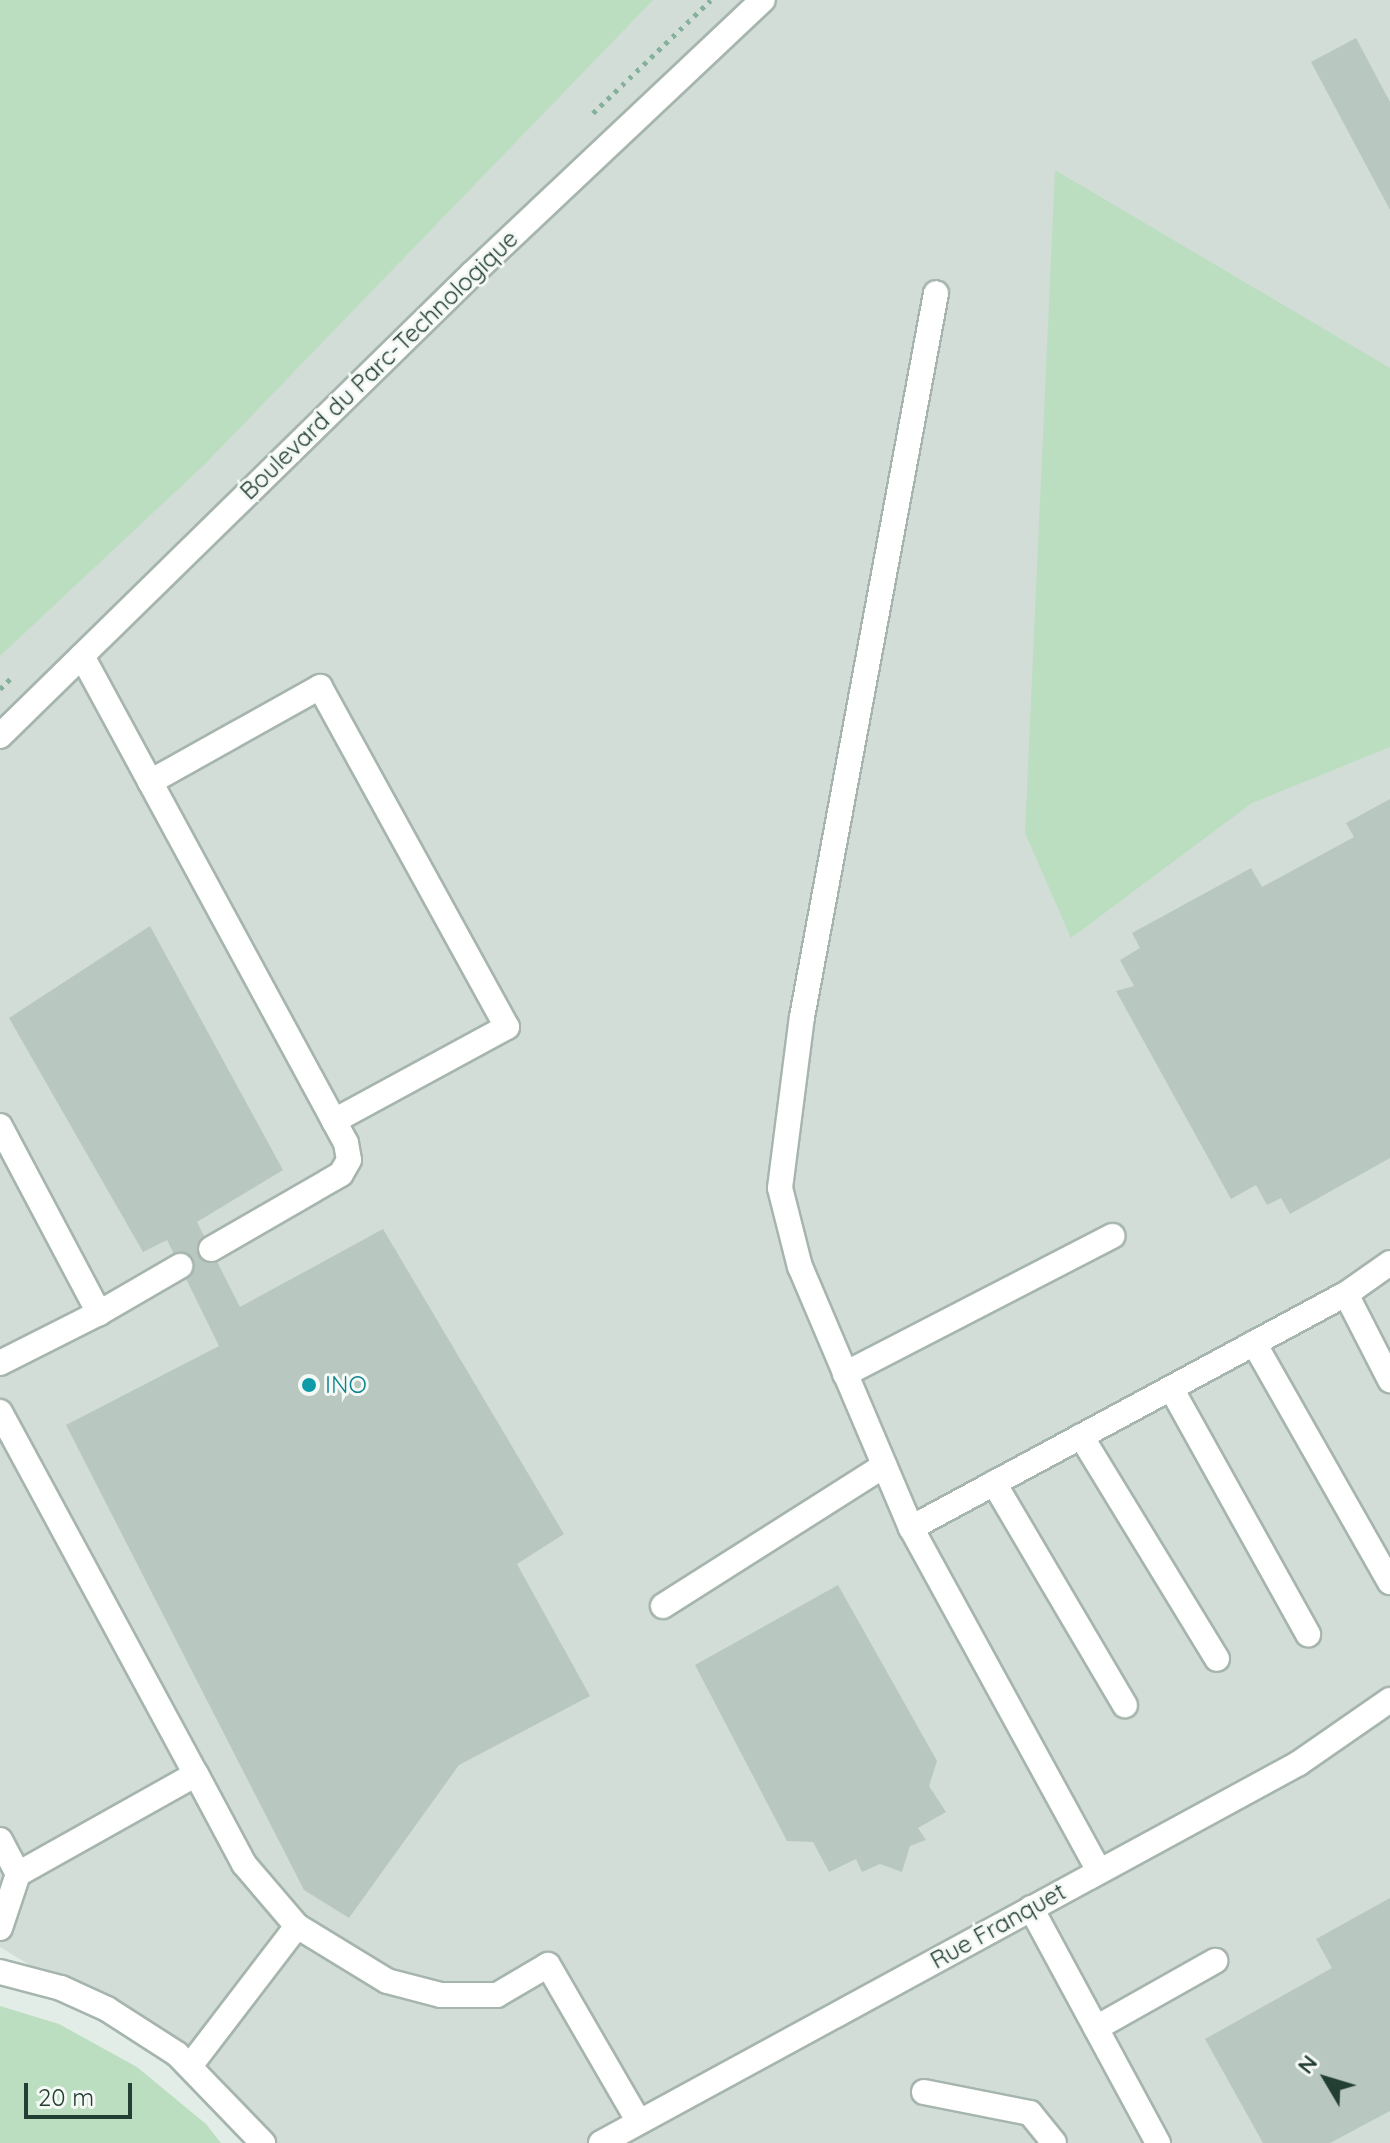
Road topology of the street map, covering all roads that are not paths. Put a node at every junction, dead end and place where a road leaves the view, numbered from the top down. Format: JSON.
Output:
{"nodes":[{"id":1,"x":763,"y":0,"type":"edge"},
{"id":2,"x":936,"y":293,"type":"dead end"},
{"id":3,"x":82,"y":656,"type":"junction"},
{"id":4,"x":0,"y":736,"type":"edge"},
{"id":5,"x":150,"y":782,"type":"junction"},
{"id":6,"x":334,"y":1121,"type":"junction"},
{"id":7,"x":0,"y":1126,"type":"edge"},
{"id":8,"x":1112,"y":1236,"type":"dead end"},
{"id":9,"x":211,"y":1249,"type":"dead end"},
{"id":10,"x":1390,"y":1263,"type":"edge"},
{"id":11,"x":180,"y":1266,"type":"dead end"},
{"id":12,"x":1346,"y":1294,"type":"junction"},
{"id":13,"x":99,"y":1313,"type":"junction"},
{"id":14,"x":1254,"y":1343,"type":"junction"},
{"id":15,"x":0,"y":1363,"type":"edge"},
{"id":16,"x":845,"y":1374,"type":"junction"},
{"id":17,"x":1390,"y":1380,"type":"edge"},
{"id":18,"x":1171,"y":1388,"type":"junction"},
{"id":19,"x":0,"y":1412,"type":"edge"},
{"id":20,"x":1081,"y":1436,"type":"junction"},
{"id":21,"x":884,"y":1466,"type":"junction"},
{"id":22,"x":994,"y":1483,"type":"junction"},
{"id":23,"x":911,"y":1528,"type":"junction"},
{"id":24,"x":1390,"y":1582,"type":"edge"},
{"id":25,"x":663,"y":1606,"type":"dead end"},
{"id":26,"x":1308,"y":1634,"type":"dead end"},
{"id":27,"x":1217,"y":1659,"type":"dead end"},
{"id":28,"x":1390,"y":1700,"type":"edge"},
{"id":29,"x":1125,"y":1705,"type":"dead end"},
{"id":30,"x":196,"y":1774,"type":"junction"},
{"id":31,"x":0,"y":1840,"type":"edge"},
{"id":32,"x":1099,"y":1871,"type":"junction"},
{"id":33,"x":18,"y":1874,"type":"junction"},
{"id":34,"x":1031,"y":1908,"type":"junction"},
{"id":35,"x":297,"y":1926,"type":"junction"},
{"id":36,"x":0,"y":1928,"type":"edge"},
{"id":37,"x":1215,"y":1961,"type":"dead end"},
{"id":38,"x":0,"y":1972,"type":"edge"},
{"id":39,"x":1096,"y":2028,"type":"junction"},
{"id":40,"x":190,"y":2066,"type":"junction"},
{"id":41,"x":924,"y":2092,"type":"dead end"},
{"id":42,"x":639,"y":2122,"type":"junction"},
{"id":43,"x":604,"y":2142,"type":"edge"},
{"id":44,"x":263,"y":2143,"type":"edge"},
{"id":45,"x":1054,"y":2143,"type":"edge"},
{"id":46,"x":1158,"y":2143,"type":"edge"}],
"edges":[{"from":1,"to":3,"type":"street","name":"Boulevard du Parc-Technologique"},
{"from":2,"to":16,"type":"street"},
{"from":3,"to":4,"type":"street","name":"Boulevard du Parc-Technologique"},
{"from":3,"to":5,"type":"street"},
{"from":5,"to":6,"type":"street"},
{"from":5,"to":6,"type":"street"},
{"from":6,"to":9,"type":"street"},
{"from":7,"to":13,"type":"street"},
{"from":8,"to":16,"type":"street"},
{"from":10,"to":12,"type":"street"},
{"from":11,"to":13,"type":"street"},
{"from":12,"to":14,"type":"street"},
{"from":12,"to":17,"type":"street"},
{"from":13,"to":15,"type":"street"},
{"from":14,"to":18,"type":"street"},
{"from":14,"to":24,"type":"street"},
{"from":16,"to":21,"type":"street"},
{"from":18,"to":20,"type":"street"},
{"from":18,"to":26,"type":"street"},
{"from":19,"to":30,"type":"street"},
{"from":20,"to":22,"type":"street"},
{"from":20,"to":27,"type":"street"},
{"from":21,"to":23,"type":"street"},
{"from":21,"to":25,"type":"street"},
{"from":22,"to":23,"type":"street"},
{"from":22,"to":29,"type":"street"},
{"from":23,"to":32,"type":"street"},
{"from":28,"to":32,"type":"street","name":"Rue Franquet"},
{"from":30,"to":33,"type":"street"},
{"from":30,"to":35,"type":"street"},
{"from":31,"to":33,"type":"street"},
{"from":32,"to":34,"type":"street","name":"Rue Franquet"},
{"from":33,"to":36,"type":"street"},
{"from":34,"to":39,"type":"street"},
{"from":34,"to":42,"type":"street","name":"Rue Franquet"},
{"from":35,"to":40,"type":"street"},
{"from":35,"to":42,"type":"street"},
{"from":37,"to":39,"type":"street"},
{"from":38,"to":40,"type":"street"},
{"from":39,"to":46,"type":"street"},
{"from":40,"to":44,"type":"street"},
{"from":41,"to":45,"type":"street"},
{"from":42,"to":43,"type":"street","name":"Rue Franquet"}]}
